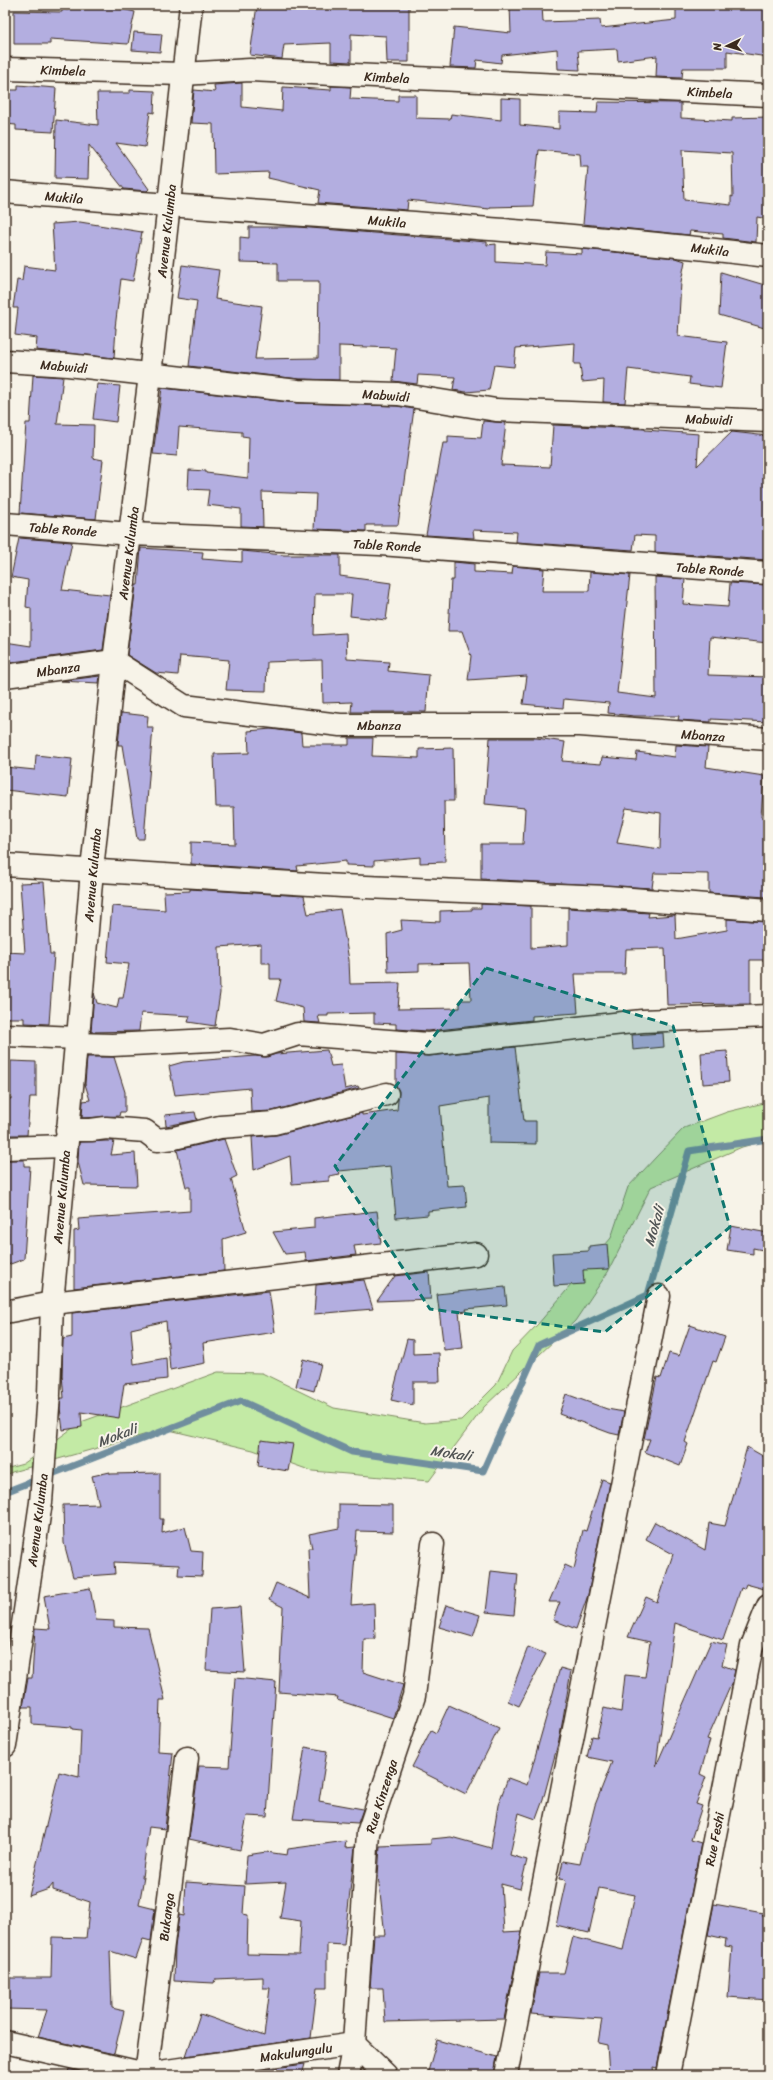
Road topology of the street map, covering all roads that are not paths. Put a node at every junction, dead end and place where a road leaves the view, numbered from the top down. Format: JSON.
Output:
{"nodes":[{"id":1,"x":191,"y":5,"type":"edge"},
{"id":2,"x":5,"y":69,"type":"edge"},
{"id":3,"x":183,"y":74,"type":"junction"},
{"id":4,"x":768,"y":95,"type":"edge"},
{"id":5,"x":5,"y":192,"type":"edge"},
{"id":6,"x":169,"y":206,"type":"junction"},
{"id":7,"x":768,"y":256,"type":"edge"},
{"id":8,"x":5,"y":361,"type":"edge"},
{"id":9,"x":150,"y":375,"type":"junction"},
{"id":10,"x":768,"y":421,"type":"edge"},
{"id":11,"x":5,"y":524,"type":"edge"},
{"id":12,"x":131,"y":534,"type":"junction"},
{"id":13,"x":768,"y":573,"type":"edge"},
{"id":14,"x":114,"y":661,"type":"junction"},
{"id":15,"x":5,"y":676,"type":"edge"},
{"id":16,"x":768,"y":738,"type":"edge"},
{"id":17,"x":5,"y":865,"type":"edge"},
{"id":18,"x":92,"y":870,"type":"junction"},
{"id":19,"x":768,"y":910,"type":"edge"},
{"id":20,"x":768,"y":1016,"type":"edge"},
{"id":21,"x":5,"y":1035,"type":"edge"},
{"id":22,"x":77,"y":1041,"type":"junction"},
{"id":23,"x":387,"y":1094,"type":"dead end"},
{"id":24,"x":66,"y":1138,"type":"junction"},
{"id":25,"x":5,"y":1148,"type":"edge"},
{"id":26,"x":476,"y":1254,"type":"dead end"},
{"id":27,"x":659,"y":1296,"type":"dead end"},
{"id":28,"x":52,"y":1303,"type":"junction"},
{"id":29,"x":5,"y":1312,"type":"edge"},
{"id":30,"x":433,"y":1544,"type":"dead end"},
{"id":31,"x":768,"y":1606,"type":"edge"},
{"id":32,"x":5,"y":1746,"type":"edge"},
{"id":33,"x":187,"y":1758,"type":"dead end"},
{"id":34,"x":5,"y":2042,"type":"edge"},
{"id":35,"x":354,"y":2044,"type":"junction"},
{"id":36,"x":146,"y":2074,"type":"edge"},
{"id":37,"x":348,"y":2075,"type":"edge"},
{"id":38,"x":386,"y":2075,"type":"edge"},
{"id":39,"x":506,"y":2075,"type":"edge"},
{"id":40,"x":668,"y":2075,"type":"edge"}],
"edges":[{"from":1,"to":3,"type":"street","name":"Avenue Kulumba"},
{"from":2,"to":3,"type":"street","name":"Kimbela"},
{"from":3,"to":4,"type":"street","name":"Kimbela"},
{"from":3,"to":6,"type":"street","name":"Avenue Kulumba"},
{"from":5,"to":6,"type":"street","name":"Mukila"},
{"from":6,"to":7,"type":"street","name":"Mukila"},
{"from":6,"to":9,"type":"street","name":"Avenue Kulumba"},
{"from":8,"to":9,"type":"street","name":"Mabwidi"},
{"from":9,"to":10,"type":"street","name":"Mabwidi"},
{"from":9,"to":12,"type":"street","name":"Avenue Kulumba"},
{"from":11,"to":12,"type":"street","name":"Table Ronde"},
{"from":12,"to":13,"type":"street","name":"Table Ronde"},
{"from":12,"to":14,"type":"street","name":"Avenue Kulumba"},
{"from":14,"to":15,"type":"street","name":"Mbanza"},
{"from":14,"to":16,"type":"street","name":"Mbanza"},
{"from":14,"to":18,"type":"street","name":"Avenue Kulumba"},
{"from":17,"to":18,"type":"street"},
{"from":18,"to":19,"type":"street"},
{"from":18,"to":22,"type":"street","name":"Avenue Kulumba"},
{"from":20,"to":22,"type":"street"},
{"from":21,"to":22,"type":"street"},
{"from":22,"to":24,"type":"street","name":"Avenue Kulumba"},
{"from":23,"to":24,"type":"street"},
{"from":24,"to":25,"type":"street"},
{"from":24,"to":28,"type":"street","name":"Avenue Kulumba"},
{"from":26,"to":28,"type":"street"},
{"from":27,"to":39,"type":"street"},
{"from":28,"to":29,"type":"street"},
{"from":28,"to":32,"type":"street","name":"Avenue Kulumba"},
{"from":30,"to":35,"type":"street","name":"Rue Kinzenga"},
{"from":31,"to":40,"type":"street","name":"Rue Feshi"},
{"from":33,"to":36,"type":"street","name":"Bukanga"},
{"from":34,"to":36,"type":"street","name":"Makulungulu"},
{"from":35,"to":36,"type":"street","name":"Makulungulu"},
{"from":35,"to":37,"type":"street","name":"Rue Kinzenga"},
{"from":35,"to":38,"type":"street"}]}
